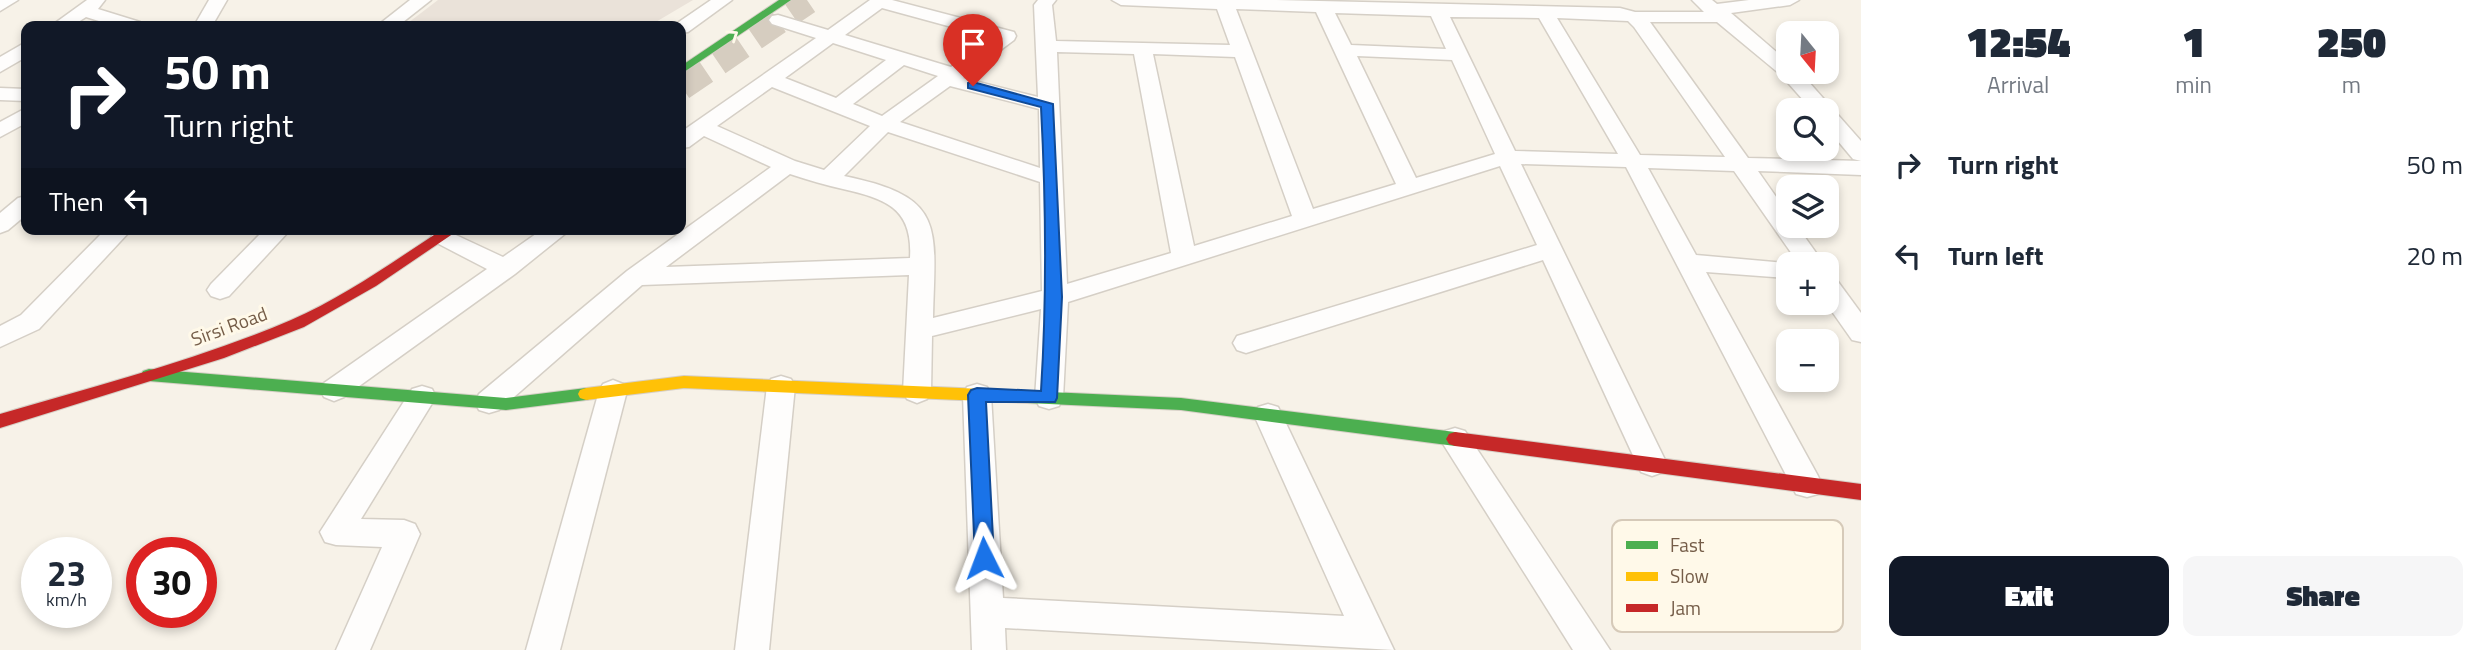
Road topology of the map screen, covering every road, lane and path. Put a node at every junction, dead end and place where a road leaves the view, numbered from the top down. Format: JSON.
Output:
{"nodes":[{"id":1,"x":9,"y":0,"type":"edge"},
{"id":2,"x":218,"y":0,"type":"edge"},
{"id":3,"x":422,"y":0,"type":"edge"},
{"id":4,"x":723,"y":0,"type":"edge"},
{"id":5,"x":786,"y":0,"type":"edge"},
{"id":6,"x":1047,"y":0,"type":"edge"},
{"id":7,"x":1121,"y":0,"type":"edge"},
{"id":8,"x":1790,"y":0,"type":"edge"},
{"id":9,"x":880,"y":1,"type":"edge"},
{"id":10,"x":1168,"y":1,"type":"edge"},
{"id":11,"x":91,"y":5,"type":"edge"},
{"id":12,"x":1226,"y":5,"type":"junction"},
{"id":13,"x":0,"y":6,"type":"edge"},
{"id":14,"x":1323,"y":8,"type":"junction"},
{"id":15,"x":1713,"y":9,"type":"edge"},
{"id":16,"x":1438,"y":11,"type":"junction"},
{"id":17,"x":1545,"y":13,"type":"junction"},
{"id":18,"x":1634,"y":17,"type":"junction"},
{"id":19,"x":778,"y":20,"type":"dead end"},
{"id":20,"x":67,"y":21,"type":"edge"},
{"id":21,"x":123,"y":21,"type":"edge"},
{"id":22,"x":206,"y":21,"type":"edge"},
{"id":23,"x":393,"y":21,"type":"edge"},
{"id":24,"x":686,"y":24,"type":"edge"},
{"id":25,"x":832,"y":36,"type":"junction"},
{"id":26,"x":1047,"y":46,"type":"junction"},
{"id":27,"x":1143,"y":50,"type":"junction"},
{"id":28,"x":1343,"y":50,"type":"junction"},
{"id":29,"x":21,"y":51,"type":"edge"},
{"id":30,"x":1242,"y":51,"type":"junction"},
{"id":31,"x":1459,"y":55,"type":"junction"},
{"id":32,"x":901,"y":58,"type":"junction"},
{"id":33,"x":1776,"y":60,"type":"edge"},
{"id":34,"x":0,"y":66,"type":"edge"},
{"id":35,"x":686,"y":68,"type":"edge"},
{"id":36,"x":951,"y":77,"type":"junction"},
{"id":37,"x":771,"y":79,"type":"junction"},
{"id":38,"x":1800,"y":84,"type":"edge"},
{"id":39,"x":0,"y":94,"type":"edge"},
{"id":40,"x":21,"y":95,"type":"edge"},
{"id":41,"x":1813,"y":98,"type":"edge"},
{"id":42,"x":1047,"y":104,"type":"junction"},
{"id":43,"x":839,"y":105,"type":"junction"},
{"id":44,"x":21,"y":117,"type":"edge"},
{"id":45,"x":884,"y":124,"type":"junction"},
{"id":46,"x":702,"y":127,"type":"junction"},
{"id":47,"x":1839,"y":129,"type":"edge"},
{"id":48,"x":2,"y":130,"type":"edge"},
{"id":49,"x":21,"y":130,"type":"edge"},
{"id":50,"x":686,"y":138,"type":"edge"},
{"id":51,"x":1861,"y":154,"type":"edge"},
{"id":52,"x":1507,"y":157,"type":"junction"},
{"id":53,"x":1634,"y":162,"type":"junction"},
{"id":54,"x":1744,"y":164,"type":"junction"},
{"id":55,"x":787,"y":166,"type":"junction"},
{"id":56,"x":1861,"y":168,"type":"edge"},
{"id":57,"x":828,"y":179,"type":"junction"},
{"id":58,"x":1052,"y":179,"type":"junction"},
{"id":59,"x":1409,"y":187,"type":"junction"},
{"id":60,"x":21,"y":207,"type":"edge"},
{"id":61,"x":1305,"y":220,"type":"junction"},
{"id":62,"x":0,"y":225,"type":"edge"},
{"id":63,"x":114,"y":235,"type":"edge"},
{"id":64,"x":273,"y":235,"type":"edge"},
{"id":65,"x":440,"y":235,"type":"edge"},
{"id":66,"x":551,"y":235,"type":"edge"},
{"id":67,"x":1551,"y":250,"type":"junction"},
{"id":68,"x":1804,"y":252,"type":"edge"},
{"id":69,"x":1184,"y":257,"type":"junction"},
{"id":70,"x":1688,"y":263,"type":"junction"},
{"id":71,"x":921,"y":266,"type":"junction"},
{"id":72,"x":506,"y":268,"type":"junction"},
{"id":73,"x":1776,"y":269,"type":"edge"},
{"id":74,"x":636,"y":277,"type":"junction"},
{"id":75,"x":220,"y":290,"type":"dead end"},
{"id":76,"x":1055,"y":297,"type":"junction"},
{"id":77,"x":1839,"y":302,"type":"edge"},
{"id":78,"x":920,"y":330,"type":"junction"},
{"id":79,"x":1861,"y":333,"type":"edge"},
{"id":80,"x":0,"y":337,"type":"edge"},
{"id":81,"x":1246,"y":343,"type":"dead end"},
{"id":82,"x":149,"y":375,"type":"junction"},
{"id":83,"x":781,"y":386,"type":"junction"},
{"id":84,"x":334,"y":390,"type":"junction"},
{"id":85,"x":613,"y":391,"type":"junction"},
{"id":86,"x":917,"y":392,"type":"junction"},
{"id":87,"x":977,"y":395,"type":"junction"},
{"id":88,"x":422,"y":397,"type":"junction"},
{"id":89,"x":1049,"y":398,"type":"junction"},
{"id":90,"x":489,"y":402,"type":"junction"},
{"id":91,"x":1268,"y":415,"type":"junction"},
{"id":92,"x":0,"y":421,"type":"edge"},
{"id":93,"x":1455,"y":439,"type":"junction"},
{"id":94,"x":1652,"y":464,"type":"junction"},
{"id":95,"x":1807,"y":485,"type":"junction"},
{"id":96,"x":1861,"y":492,"type":"edge"},
{"id":97,"x":987,"y":612,"type":"junction"},
{"id":98,"x":1373,"y":641,"type":"edge"},
{"id":99,"x":353,"y":650,"type":"edge"},
{"id":100,"x":543,"y":650,"type":"edge"},
{"id":101,"x":752,"y":650,"type":"edge"},
{"id":102,"x":989,"y":650,"type":"edge"},
{"id":103,"x":1593,"y":650,"type":"edge"}],
"edges":[{"from":1,"to":13,"type":"street"},
{"from":2,"to":22,"type":"street"},
{"from":3,"to":23,"type":"street"},
{"from":4,"to":24,"type":"street"},
{"from":35,"to":5,"type":"street","one_way":true},
{"from":6,"to":26,"type":"street"},
{"from":7,"to":10,"type":"street"},
{"from":8,"to":15,"type":"street"},
{"from":9,"to":25,"type":"street"},
{"from":9,"to":36,"type":"street"},
{"from":10,"to":12,"type":"street"},
{"from":11,"to":20,"type":"street"},
{"from":11,"to":21,"type":"street"},
{"from":12,"to":14,"type":"street"},
{"from":12,"to":30,"type":"street"},
{"from":14,"to":16,"type":"street"},
{"from":14,"to":28,"type":"street"},
{"from":15,"to":18,"type":"street"},
{"from":15,"to":33,"type":"street"},
{"from":16,"to":17,"type":"street"},
{"from":16,"to":31,"type":"street"},
{"from":17,"to":18,"type":"street"},
{"from":17,"to":53,"type":"street"},
{"from":18,"to":54,"type":"street"},
{"from":19,"to":25,"type":"street"},
{"from":25,"to":32,"type":"street"},
{"from":25,"to":37,"type":"street"},
{"from":26,"to":27,"type":"street"},
{"from":26,"to":42,"type":"street"},
{"from":27,"to":30,"type":"street"},
{"from":27,"to":69,"type":"street"},
{"from":28,"to":31,"type":"street"},
{"from":28,"to":59,"type":"street"},
{"from":29,"to":34,"type":"street"},
{"from":30,"to":61,"type":"street"},
{"from":31,"to":52,"type":"street"},
{"from":32,"to":36,"type":"street"},
{"from":32,"to":43,"type":"street"},
{"from":36,"to":42,"type":"street"},
{"from":36,"to":45,"type":"street"},
{"from":37,"to":43,"type":"street"},
{"from":37,"to":46,"type":"street"},
{"from":38,"to":41,"type":"street"},
{"from":39,"to":40,"type":"street"},
{"from":42,"to":58,"type":"street"},
{"from":43,"to":45,"type":"street"},
{"from":44,"to":48,"type":"street"},
{"from":45,"to":57,"type":"street"},
{"from":45,"to":58,"type":"street"},
{"from":46,"to":50,"type":"street"},
{"from":46,"to":55,"type":"street"},
{"from":47,"to":51,"type":"street"},
{"from":48,"to":49,"type":"street"},
{"from":52,"to":53,"type":"street"},
{"from":52,"to":59,"type":"street"},
{"from":52,"to":67,"type":"street"},
{"from":53,"to":54,"type":"street"},
{"from":53,"to":70,"type":"street"},
{"from":54,"to":56,"type":"street"},
{"from":54,"to":68,"type":"street"},
{"from":55,"to":57,"type":"street"},
{"from":55,"to":74,"type":"street"},
{"from":57,"to":71,"type":"street"},
{"from":58,"to":76,"type":"street"},
{"from":59,"to":61,"type":"street"},
{"from":60,"to":62,"type":"street"},
{"from":61,"to":69,"type":"street"},
{"from":63,"to":80,"type":"street"},
{"from":64,"to":75,"type":"street"},
{"from":65,"to":72,"type":"street"},
{"from":65,"to":82,"type":"street","name":"Sirsi Road"},
{"from":66,"to":72,"type":"street"},
{"from":67,"to":81,"type":"street"},
{"from":67,"to":94,"type":"street"},
{"from":69,"to":76,"type":"street"},
{"from":70,"to":73,"type":"street"},
{"from":70,"to":95,"type":"street"},
{"from":71,"to":74,"type":"street"},
{"from":71,"to":78,"type":"street"},
{"from":72,"to":84,"type":"street"},
{"from":74,"to":90,"type":"street"},
{"from":76,"to":78,"type":"street"},
{"from":76,"to":89,"type":"street"},
{"from":77,"to":79,"type":"street"},
{"from":78,"to":86,"type":"street"},
{"from":82,"to":84,"type":"street"},
{"from":82,"to":92,"type":"street","name":"Sirsi Road"},
{"from":83,"to":85,"type":"street"},
{"from":83,"to":86,"type":"street"},
{"from":83,"to":101,"type":"street"},
{"from":84,"to":88,"type":"street"},
{"from":85,"to":90,"type":"street"},
{"from":85,"to":100,"type":"street"},
{"from":86,"to":87,"type":"street"},
{"from":87,"to":89,"type":"street"},
{"from":87,"to":97,"type":"street"},
{"from":88,"to":90,"type":"street"},
{"from":88,"to":99,"type":"street"},
{"from":89,"to":91,"type":"street"},
{"from":91,"to":93,"type":"street"},
{"from":91,"to":98,"type":"street"},
{"from":93,"to":94,"type":"street"},
{"from":93,"to":103,"type":"street"},
{"from":94,"to":95,"type":"street"},
{"from":95,"to":96,"type":"street"},
{"from":97,"to":98,"type":"street"},
{"from":97,"to":102,"type":"street"}]}
